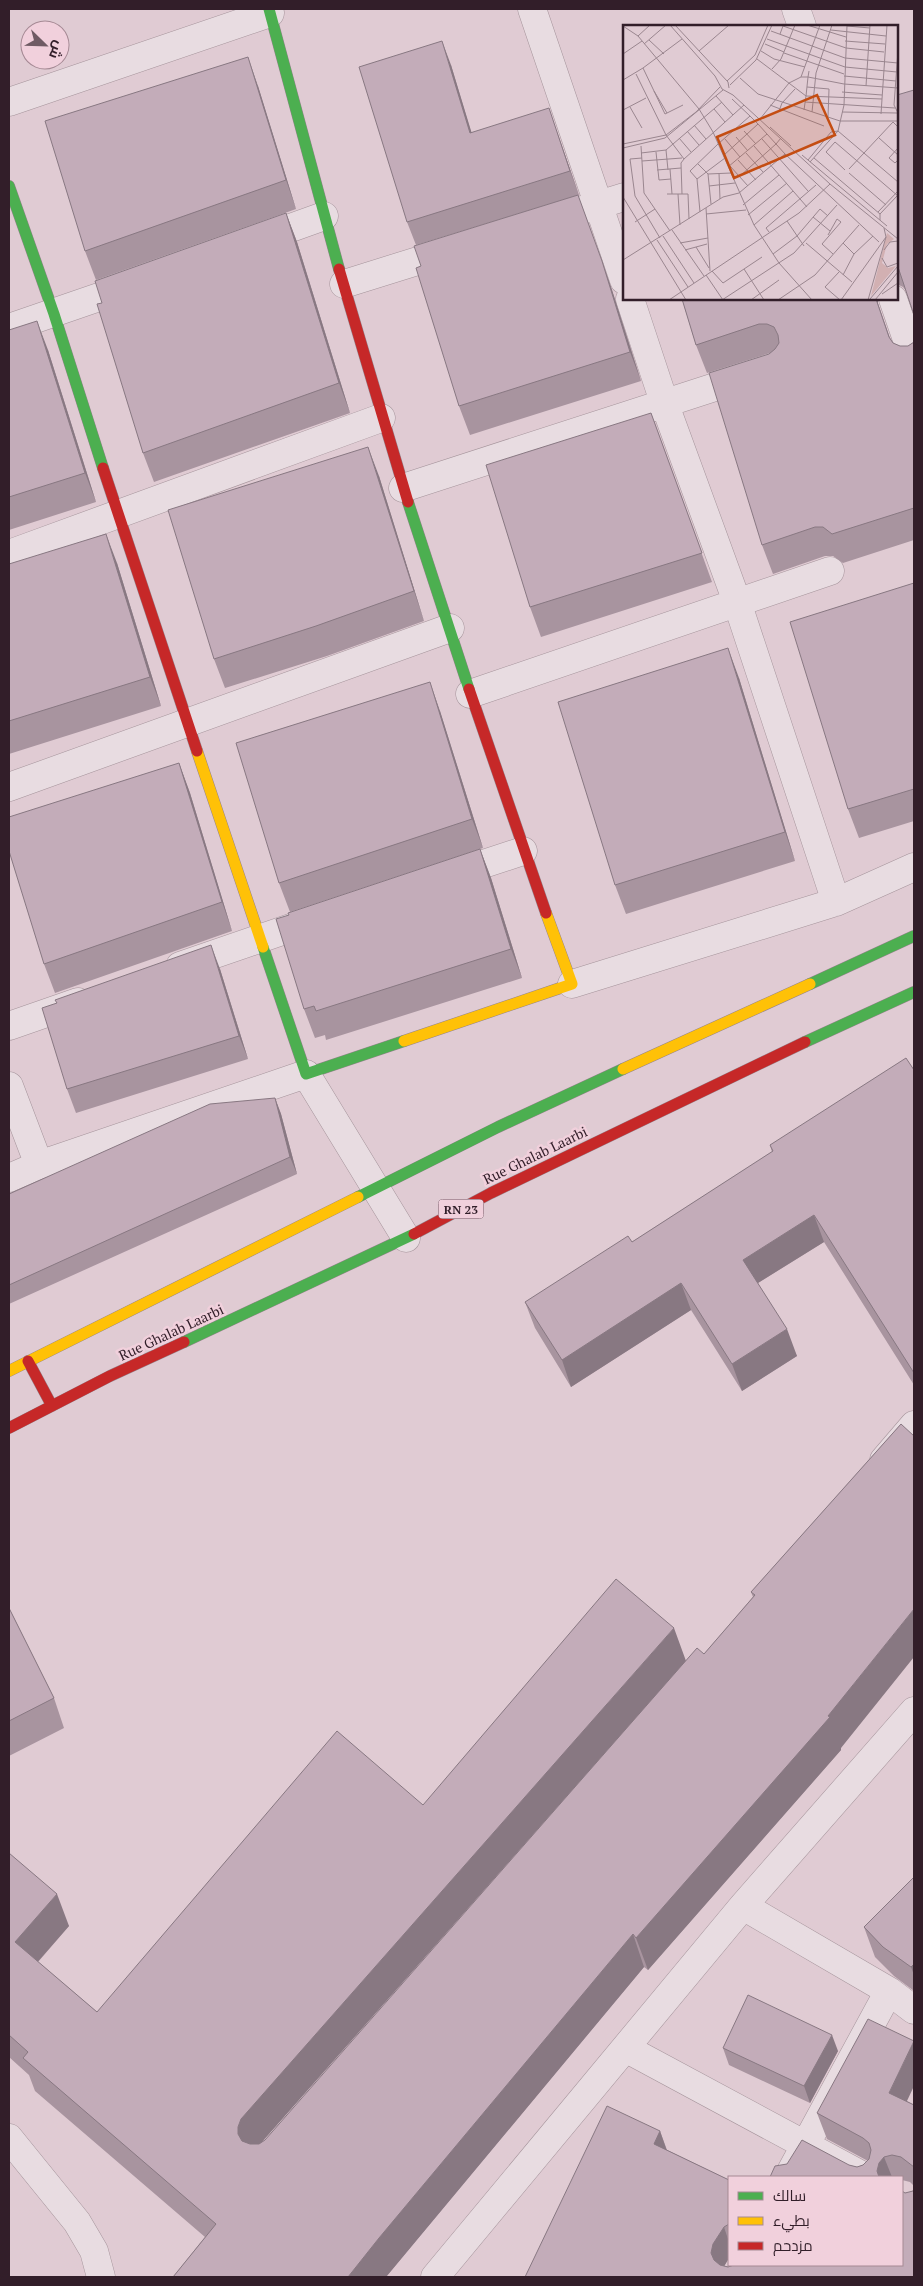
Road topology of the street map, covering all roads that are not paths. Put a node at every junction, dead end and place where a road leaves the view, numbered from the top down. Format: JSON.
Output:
{"nodes":[{"id":1,"x":532,"y":9,"type":"edge"},
{"id":2,"x":796,"y":9,"type":"edge"},
{"id":3,"x":269,"y":11,"type":"edge"},
{"id":4,"x":802,"y":25,"type":"edge"},
{"id":5,"x":9,"y":102,"type":"edge"},
{"id":6,"x":9,"y":186,"type":"edge"},
{"id":7,"x":612,"y":201,"type":"edge"},
{"id":8,"x":324,"y":216,"type":"junction"},
{"id":9,"x":524,"y":228,"type":"edge"},
{"id":10,"x":477,"y":243,"type":"edge"},
{"id":11,"x":231,"y":250,"type":"edge"},
{"id":12,"x":623,"y":273,"type":"edge"},
{"id":13,"x":156,"y":277,"type":"edge"},
{"id":14,"x":344,"y":284,"type":"junction"},
{"id":15,"x":630,"y":300,"type":"edge"},
{"id":16,"x":893,"y":300,"type":"edge"},
{"id":17,"x":54,"y":314,"type":"junction"},
{"id":18,"x":9,"y":328,"type":"edge"},
{"id":19,"x":914,"y":360,"type":"edge"},
{"id":20,"x":774,"y":368,"type":"edge"},
{"id":21,"x":665,"y":405,"type":"junction"},
{"id":22,"x":381,"y":418,"type":"junction"},
{"id":23,"x":402,"y":488,"type":"junction"},
{"id":24,"x":118,"y":514,"type":"junction"},
{"id":25,"x":9,"y":554,"type":"edge"},
{"id":26,"x":830,"y":571,"type":"dead end"},
{"id":27,"x":737,"y":602,"type":"junction"},
{"id":28,"x":450,"y":628,"type":"junction"},
{"id":29,"x":470,"y":694,"type":"junction"},
{"id":30,"x":187,"y":723,"type":"junction"},
{"id":31,"x":9,"y":787,"type":"edge"},
{"id":32,"x":523,"y":851,"type":"junction"},
{"id":33,"x":914,"y":867,"type":"edge"},
{"id":34,"x":429,"y":882,"type":"edge"},
{"id":35,"x":836,"y":902,"type":"junction"},
{"id":36,"x":336,"y":913,"type":"edge"},
{"id":37,"x":914,"y":936,"type":"edge"},
{"id":38,"x":261,"y":938,"type":"junction"},
{"id":39,"x":158,"y":974,"type":"edge"},
{"id":40,"x":572,"y":984,"type":"junction"},
{"id":41,"x":914,"y":992,"type":"edge"},
{"id":42,"x":102,"y":994,"type":"edge"},
{"id":43,"x":9,"y":1026,"type":"edge"},
{"id":44,"x":306,"y":1074,"type":"junction"},
{"id":45,"x":9,"y":1086,"type":"edge"},
{"id":46,"x":39,"y":1165,"type":"junction"},
{"id":47,"x":9,"y":1178,"type":"edge"},
{"id":48,"x":376,"y":1186,"type":"junction"},
{"id":49,"x":406,"y":1238,"type":"junction"},
{"id":50,"x":28,"y":1361,"type":"junction"},
{"id":51,"x":9,"y":1371,"type":"edge"},
{"id":52,"x":52,"y":1406,"type":"junction"},
{"id":53,"x":914,"y":1425,"type":"edge"},
{"id":54,"x":9,"y":1428,"type":"edge"},
{"id":55,"x":868,"y":1477,"type":"edge"},
{"id":56,"x":914,"y":1711,"type":"edge"},
{"id":57,"x":744,"y":1906,"type":"junction"},
{"id":58,"x":888,"y":1992,"type":"junction"},
{"id":59,"x":914,"y":2010,"type":"edge"},
{"id":60,"x":627,"y":2049,"type":"junction"},
{"id":61,"x":9,"y":2138,"type":"edge"},
{"id":62,"x":805,"y":2146,"type":"junction"},
{"id":63,"x":789,"y":2176,"type":"edge"},
{"id":64,"x":863,"y":2176,"type":"edge"},
{"id":65,"x":101,"y":2277,"type":"edge"},
{"id":66,"x":435,"y":2277,"type":"edge"}],
"edges":[{"from":1,"to":7,"type":"street"},
{"from":2,"to":4,"type":"street"},
{"from":3,"to":5,"type":"street"},
{"from":3,"to":8,"type":"street"},
{"from":6,"to":17,"type":"street"},
{"from":7,"to":9,"type":"street"},
{"from":7,"to":12,"type":"street"},
{"from":8,"to":11,"type":"street"},
{"from":8,"to":14,"type":"street"},
{"from":10,"to":14,"type":"street"},
{"from":13,"to":17,"type":"street"},
{"from":14,"to":22,"type":"street"},
{"from":15,"to":21,"type":"street"},
{"from":16,"to":19,"type":"street"},
{"from":17,"to":18,"type":"street"},
{"from":17,"to":24,"type":"street"},
{"from":20,"to":21,"type":"street"},
{"from":21,"to":23,"type":"street"},
{"from":21,"to":27,"type":"street"},
{"from":22,"to":23,"type":"street"},
{"from":22,"to":24,"type":"street"},
{"from":23,"to":28,"type":"street"},
{"from":24,"to":25,"type":"street"},
{"from":24,"to":30,"type":"street"},
{"from":26,"to":27,"type":"street"},
{"from":27,"to":29,"type":"street"},
{"from":27,"to":35,"type":"street"},
{"from":28,"to":29,"type":"street"},
{"from":28,"to":30,"type":"street"},
{"from":29,"to":32,"type":"street"},
{"from":30,"to":31,"type":"street"},
{"from":30,"to":38,"type":"street"},
{"from":32,"to":34,"type":"street"},
{"from":32,"to":40,"type":"street"},
{"from":33,"to":35,"type":"street"},
{"from":35,"to":40,"type":"street"},
{"from":36,"to":38,"type":"street"},
{"from":37,"to":48,"type":"street"},
{"from":38,"to":39,"type":"street"},
{"from":38,"to":44,"type":"street"},
{"from":40,"to":44,"type":"street"},
{"from":41,"to":49,"type":"street","name":"Rue Ghalab Laarbi","number":"RN 23"},
{"from":42,"to":43,"type":"street"},
{"from":44,"to":46,"type":"street"},
{"from":44,"to":48,"type":"street"},
{"from":45,"to":46,"type":"street"},
{"from":46,"to":47,"type":"street"},
{"from":48,"to":49,"type":"street"},
{"from":48,"to":50,"type":"street"},
{"from":49,"to":52,"type":"street","name":"Rue Ghalab Laarbi","number":"RN 23"},
{"from":50,"to":51,"type":"street"},
{"from":50,"to":52,"type":"street"},
{"from":52,"to":54,"type":"street","name":"Rue Ghalab Laarbi","number":"RN 23"},
{"from":53,"to":55,"type":"street"},
{"from":56,"to":57,"type":"street"},
{"from":57,"to":58,"type":"street"},
{"from":57,"to":60,"type":"street"},
{"from":58,"to":59,"type":"street"},
{"from":58,"to":62,"type":"street"},
{"from":60,"to":62,"type":"street"},
{"from":60,"to":66,"type":"street"},
{"from":61,"to":65,"type":"street"},
{"from":62,"to":63,"type":"street"},
{"from":62,"to":64,"type":"street"}]}
